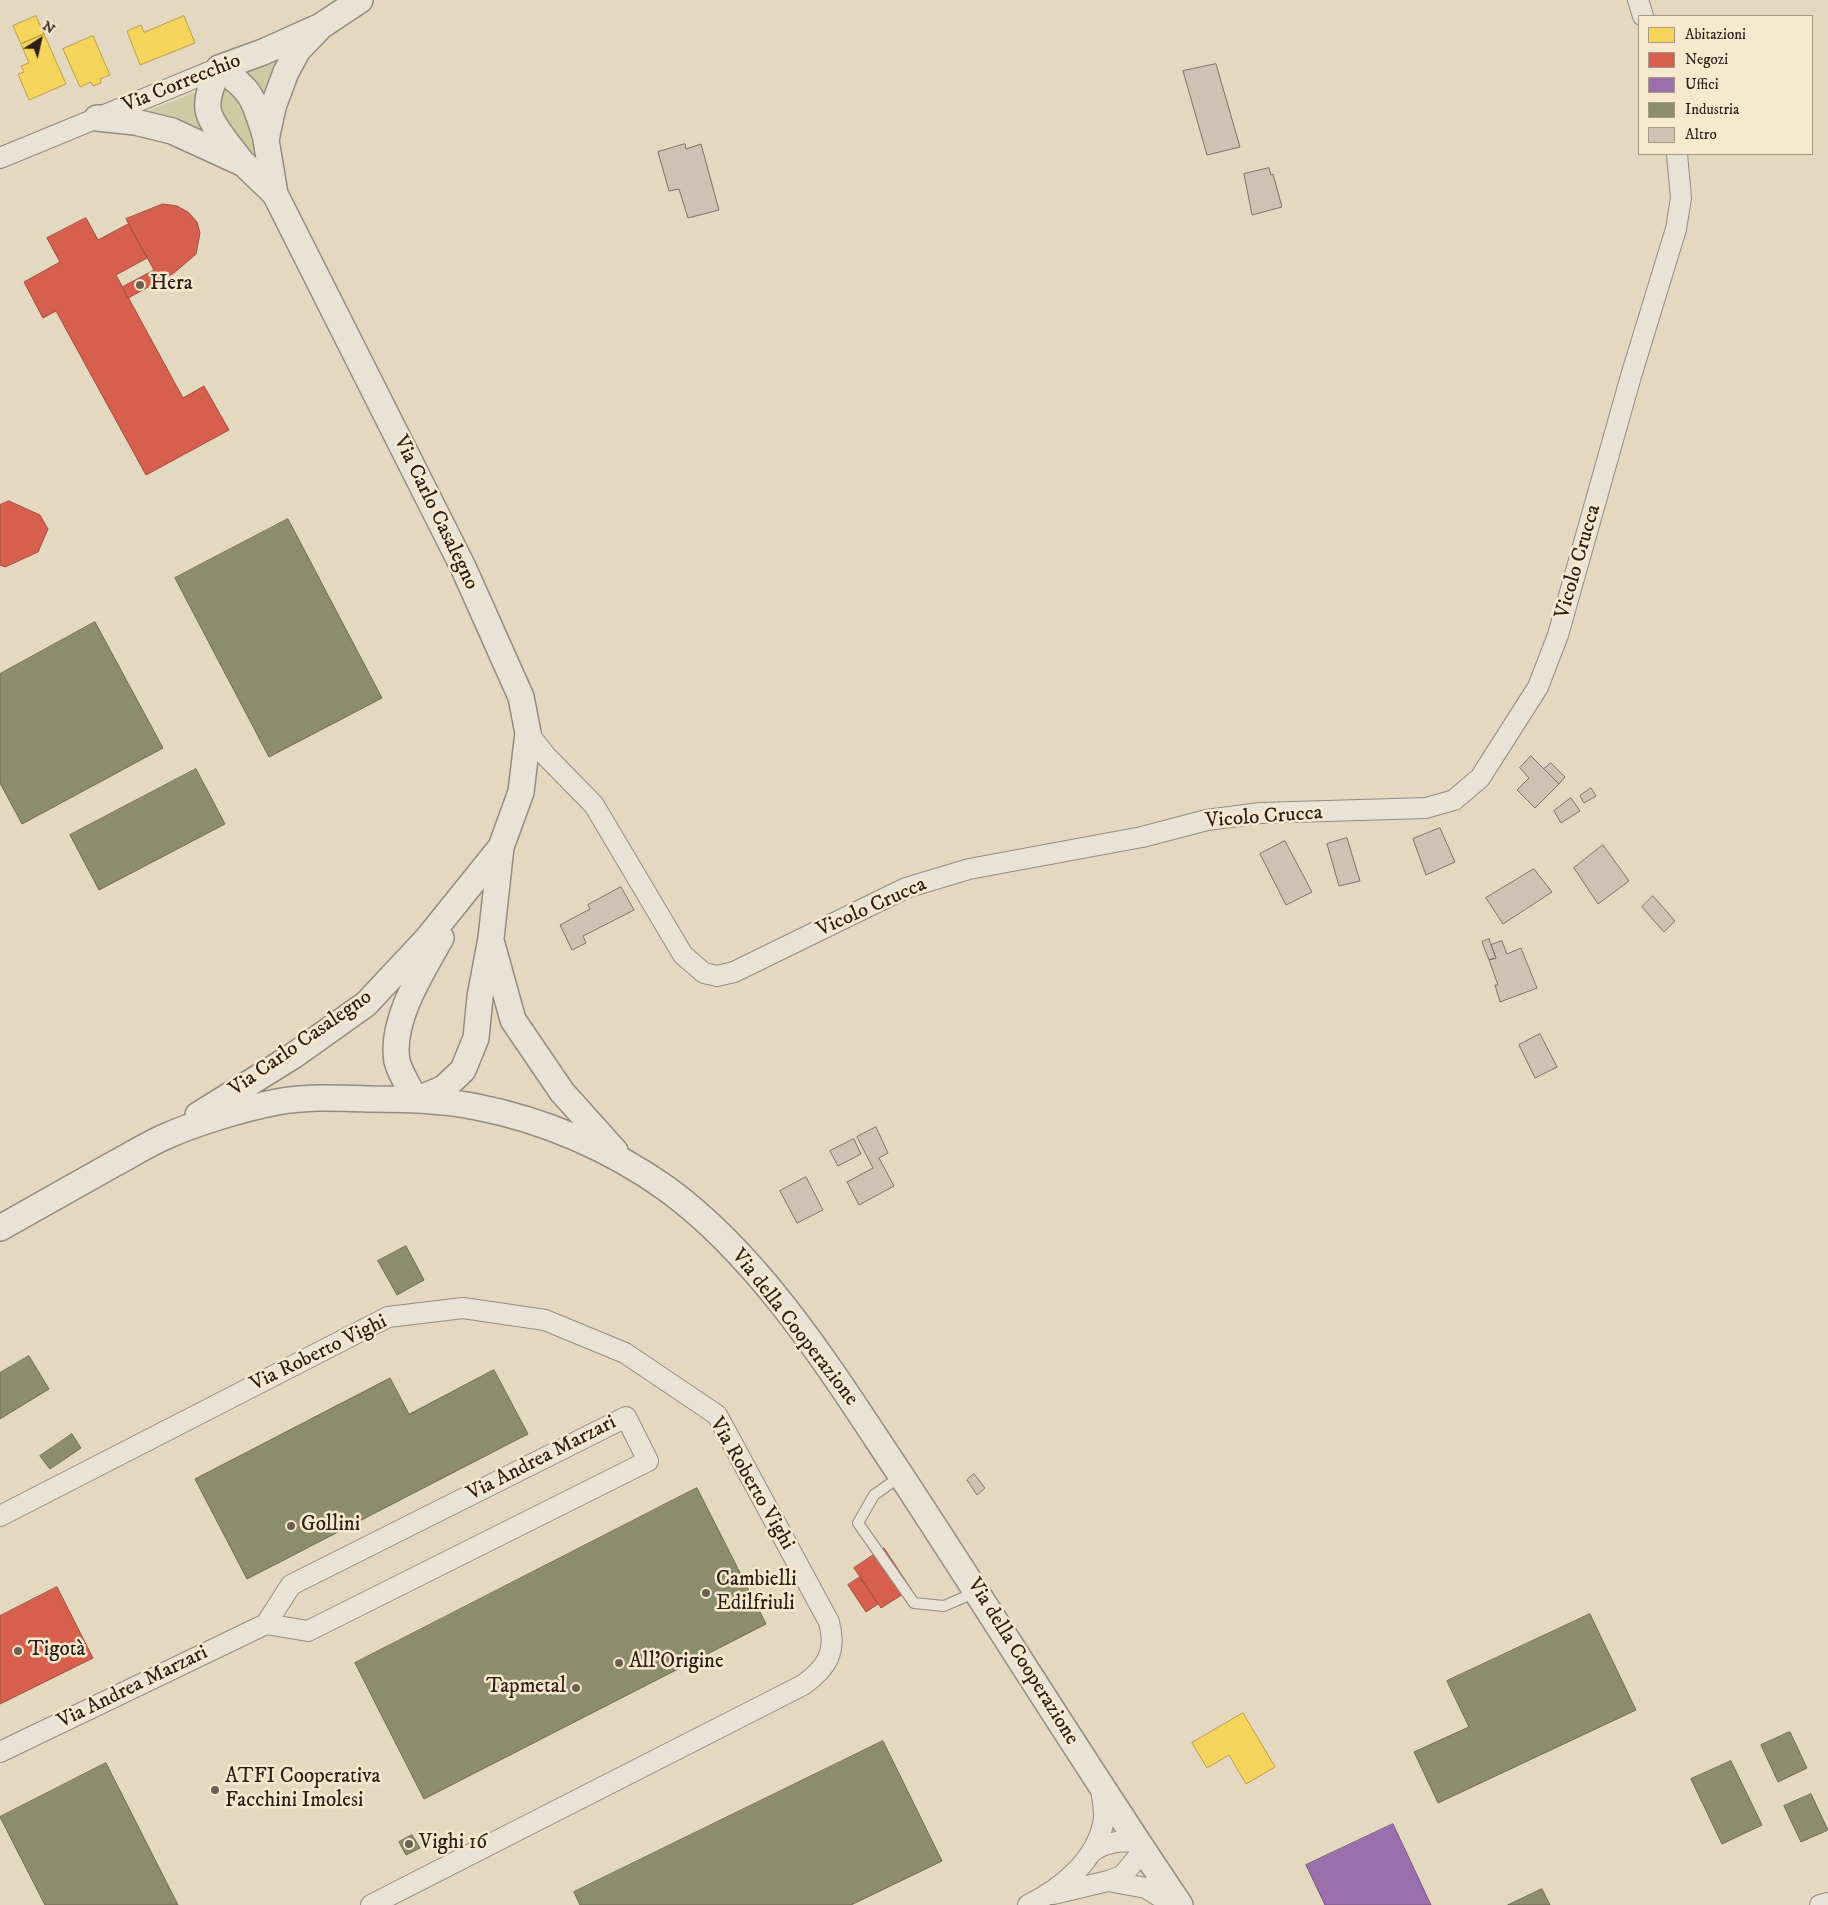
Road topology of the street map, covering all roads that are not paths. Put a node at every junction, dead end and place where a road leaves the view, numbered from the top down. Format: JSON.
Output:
{"nodes":[{"id":1,"x":360,"y":0,"type":"edge"},
{"id":2,"x":1638,"y":0,"type":"edge"},
{"id":3,"x":1643,"y":15,"type":"edge"},
{"id":4,"x":321,"y":26,"type":"junction"},
{"id":5,"x":219,"y":68,"type":"junction"},
{"id":6,"x":97,"y":118,"type":"junction"},
{"id":7,"x":266,"y":140,"type":"junction"},
{"id":8,"x":1677,"y":155,"type":"edge"},
{"id":9,"x":0,"y":158,"type":"edge"},
{"id":10,"x":244,"y":164,"type":"junction"},
{"id":11,"x":275,"y":194,"type":"junction"},
{"id":12,"x":528,"y":734,"type":"junction"},
{"id":13,"x":501,"y":847,"type":"junction"},
{"id":14,"x":468,"y":890,"type":"junction"},
{"id":15,"x":491,"y":938,"type":"junction"},
{"id":16,"x":416,"y":1100,"type":"junction"},
{"id":17,"x":162,"y":1138,"type":"junction"},
{"id":18,"x":625,"y":1162,"type":"junction"},
{"id":19,"x":0,"y":1228,"type":"edge"},
{"id":20,"x":902,"y":1476,"type":"junction"},
{"id":21,"x":0,"y":1516,"type":"edge"},
{"id":22,"x":977,"y":1591,"type":"junction"},
{"id":23,"x":266,"y":1624,"type":"junction"},
{"id":24,"x":0,"y":1752,"type":"edge"},
{"id":25,"x":1101,"y":1788,"type":"junction"},
{"id":26,"x":1140,"y":1846,"type":"junction"},
{"id":27,"x":1092,"y":1852,"type":"junction"},
{"id":28,"x":1108,"y":1881,"type":"junction"},
{"id":29,"x":1047,"y":1896,"type":"junction"},
{"id":30,"x":1828,"y":1903,"type":"edge"},
{"id":31,"x":371,"y":1905,"type":"edge"},
{"id":32,"x":1028,"y":1905,"type":"edge"},
{"id":33,"x":1173,"y":1905,"type":"edge"},
{"id":34,"x":1180,"y":1905,"type":"edge"},
{"id":35,"x":1820,"y":1905,"type":"edge"}],
"edges":[{"from":1,"to":4,"type":"street","name":"Via Correcchio"},
{"from":2,"to":3,"type":"street"},
{"from":4,"to":5,"type":"street","name":"Via Correcchio"},
{"from":4,"to":7,"type":"street","name":"Via Carlo Casalegno"},
{"from":5,"to":6,"type":"street","name":"Via Correcchio"},
{"from":5,"to":7,"type":"street","name":"Via Carlo Casalegno"},
{"from":5,"to":10,"type":"street","name":"Via Carlo Casalegno"},
{"from":6,"to":9,"type":"street","name":"Via Correcchio"},
{"from":6,"to":10,"type":"street","name":"Via Carlo Casalegno"},
{"from":7,"to":11,"type":"street","name":"Via Carlo Casalegno"},
{"from":8,"to":12,"type":"street","name":"Vicolo Crucca"},
{"from":10,"to":11,"type":"street","name":"Via Carlo Casalegno"},
{"from":11,"to":12,"type":"street","name":"Via Carlo Casalegno"},
{"from":12,"to":13,"type":"street","name":"Via Carlo Casalegno"},
{"from":13,"to":14,"type":"street","name":"Via Carlo Casalegno"},
{"from":13,"to":15,"type":"street","name":"Via Carlo Casalegno"},
{"from":14,"to":16,"type":"street","name":"Via Carlo Casalegno"},
{"from":14,"to":17,"type":"street","name":"Via Carlo Casalegno"},
{"from":15,"to":16,"type":"street","name":"Via Carlo Casalegno"},
{"from":15,"to":18,"type":"street","name":"Via Carlo Casalegno"},
{"from":16,"to":17,"type":"street","name":"Via della Cooperazione"},
{"from":16,"to":18,"type":"street","name":"Via della Cooperazione"},
{"from":17,"to":19,"type":"street","name":"Via della Cooperazione"},
{"from":18,"to":20,"type":"street","name":"Via della Cooperazione"},
{"from":20,"to":22,"type":"street","name":"Via della Cooperazione"},
{"from":20,"to":22,"type":"lane"},
{"from":21,"to":31,"type":"street","name":"Via Roberto Vighi"},
{"from":22,"to":25,"type":"street","name":"Via della Cooperazione"},
{"from":23,"to":23,"type":"street","name":"Via Andrea Marzari"},
{"from":23,"to":24,"type":"street","name":"Via Andrea Marzari"},
{"from":25,"to":26,"type":"street","name":"Via della Cooperazione"},
{"from":25,"to":27,"type":"street"},
{"from":26,"to":27,"type":"street"},
{"from":26,"to":28,"type":"street"},
{"from":26,"to":34,"type":"street","name":"Via della Cooperazione"},
{"from":27,"to":29,"type":"street"},
{"from":28,"to":29,"type":"street"},
{"from":28,"to":33,"type":"street"},
{"from":29,"to":32,"type":"street"},
{"from":30,"to":35,"type":"street"}]}
